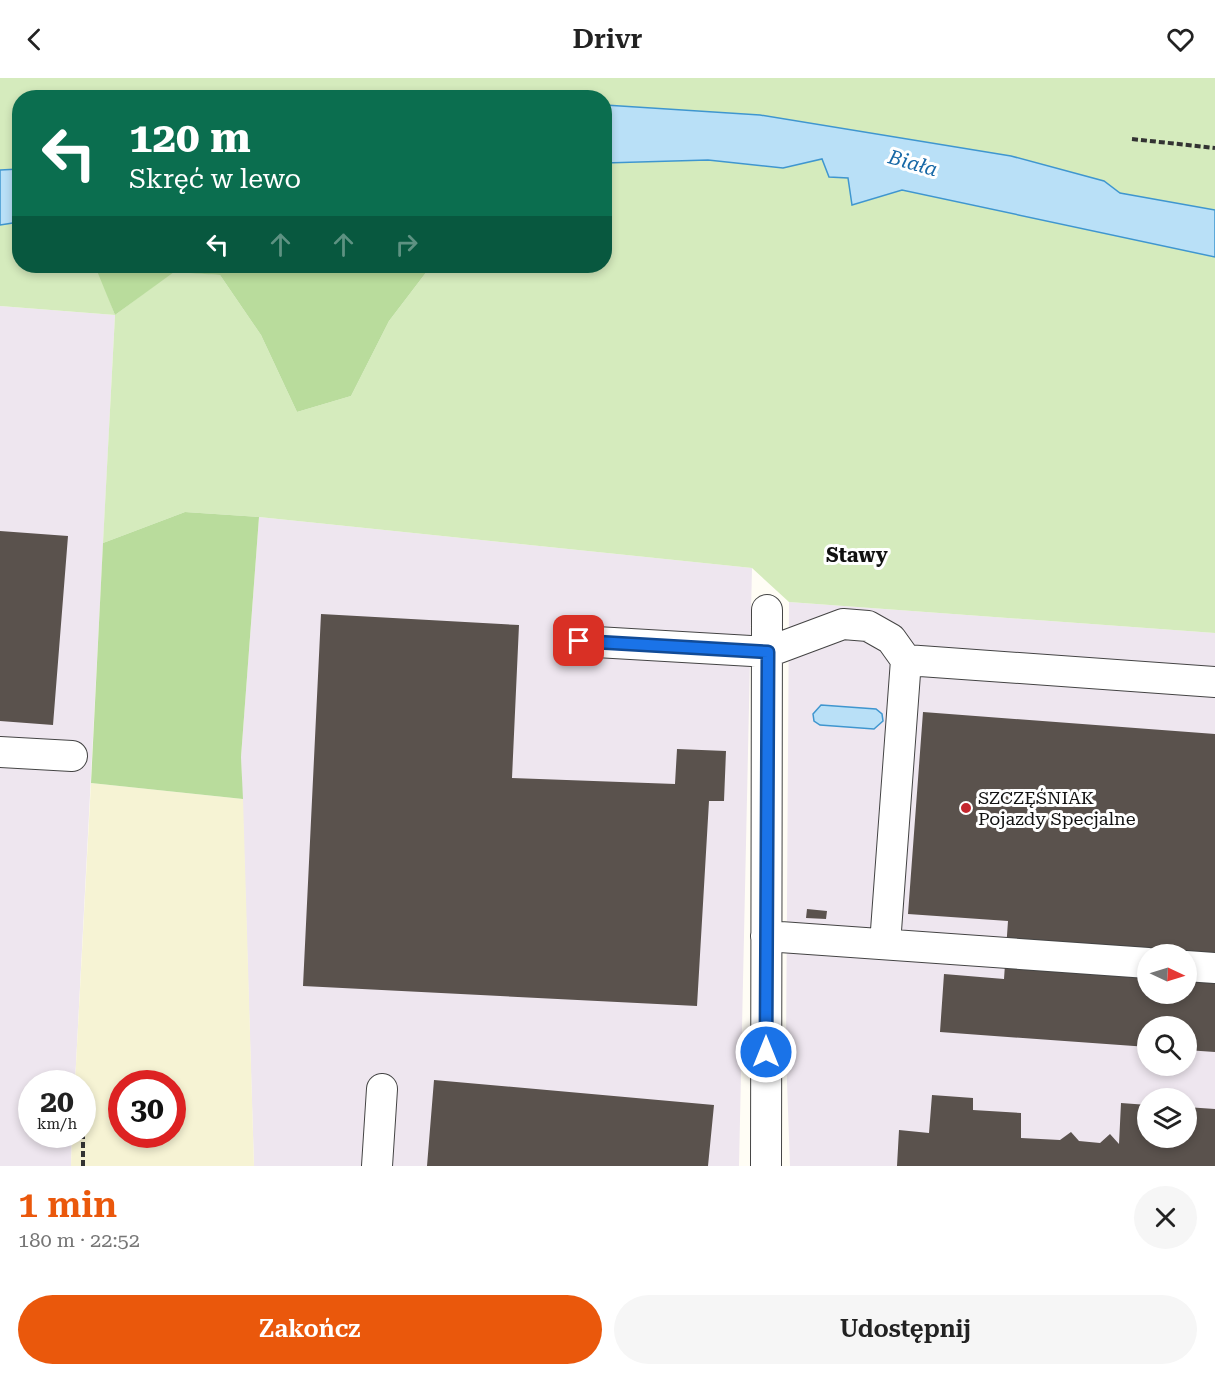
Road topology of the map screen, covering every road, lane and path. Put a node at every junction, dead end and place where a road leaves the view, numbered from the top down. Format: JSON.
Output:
{"nodes":[{"id":1,"x":1132,"y":139,"type":"dead end"},
{"id":2,"x":1215,"y":148,"type":"edge"},
{"id":3,"x":768,"y":610,"type":"dead end"},
{"id":4,"x":579,"y":641,"type":"dead end"},
{"id":5,"x":768,"y":652,"type":"junction"},
{"id":6,"x":906,"y":660,"type":"junction"},
{"id":7,"x":1215,"y":682,"type":"edge"},
{"id":8,"x":0,"y":752,"type":"edge"},
{"id":9,"x":72,"y":756,"type":"dead end"},
{"id":10,"x":766,"y":936,"type":"junction"},
{"id":11,"x":885,"y":944,"type":"junction"},
{"id":12,"x":1137,"y":962,"type":"edge"},
{"id":13,"x":1197,"y":967,"type":"edge"},
{"id":14,"x":1215,"y":968,"type":"edge"},
{"id":15,"x":382,"y":1089,"type":"dead end"},
{"id":16,"x":83,"y":1148,"type":"edge"},
{"id":17,"x":83,"y":1166,"type":"edge"},
{"id":18,"x":377,"y":1166,"type":"edge"},
{"id":19,"x":766,"y":1166,"type":"edge"}],
"edges":[{"from":1,"to":2,"type":"path"},
{"from":3,"to":5,"type":"street"},
{"from":4,"to":5,"type":"street"},
{"from":5,"to":6,"type":"street"},
{"from":5,"to":10,"type":"street"},
{"from":6,"to":7,"type":"street"},
{"from":6,"to":11,"type":"street"},
{"from":8,"to":9,"type":"street"},
{"from":10,"to":11,"type":"street"},
{"from":10,"to":19,"type":"street"},
{"from":11,"to":12,"type":"street"},
{"from":13,"to":14,"type":"street"},
{"from":15,"to":18,"type":"street"},
{"from":16,"to":17,"type":"path"}]}
